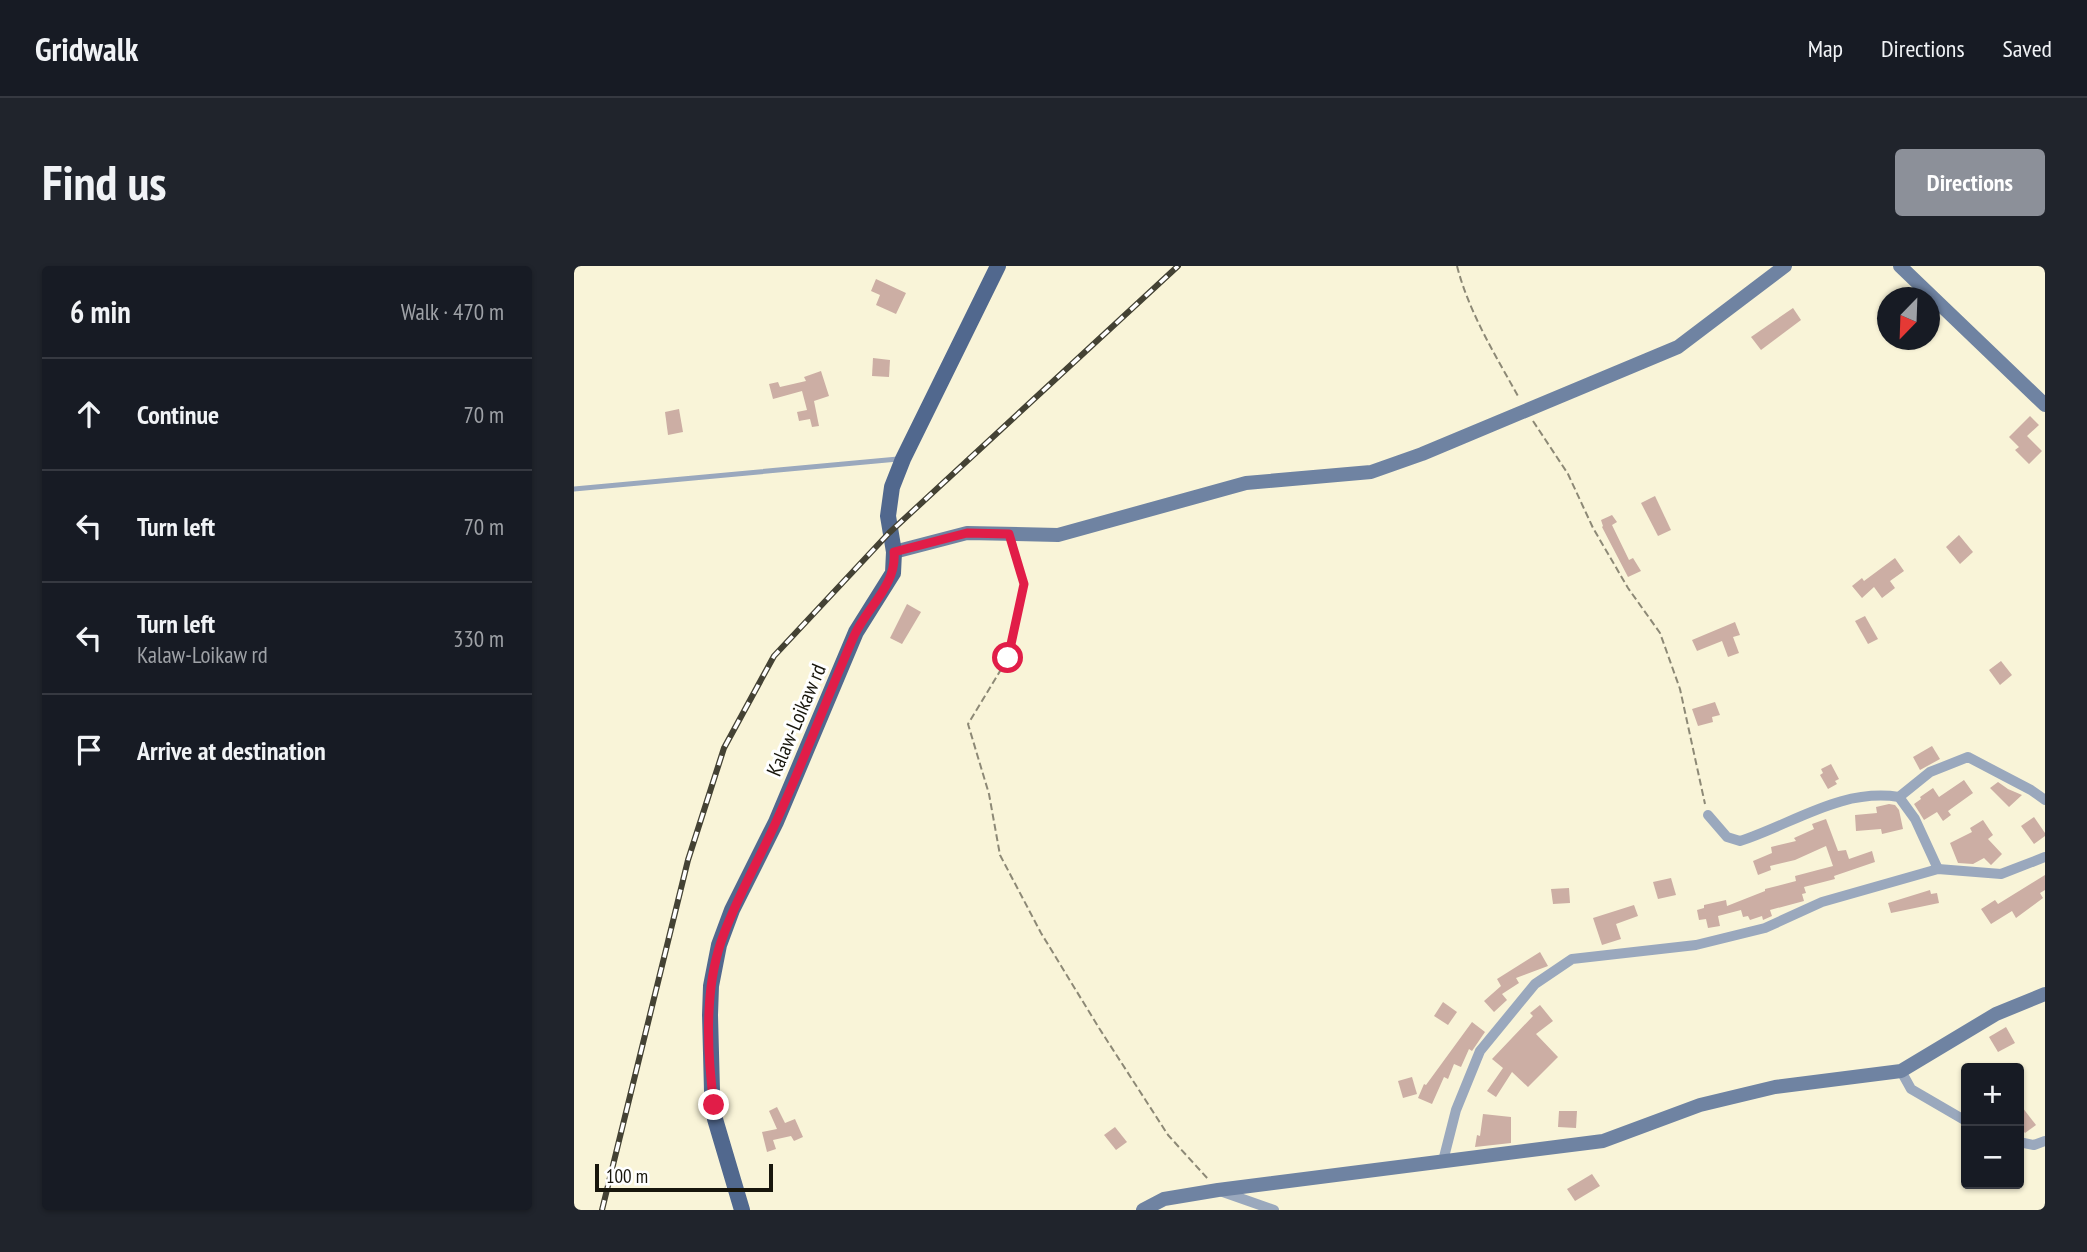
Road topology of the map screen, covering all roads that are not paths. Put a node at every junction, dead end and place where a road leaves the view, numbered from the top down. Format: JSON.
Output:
{"nodes":[{"id":1,"x":998,"y":266,"type":"edge"},
{"id":2,"x":1785,"y":266,"type":"edge"},
{"id":3,"x":1900,"y":266,"type":"edge"},
{"id":4,"x":2045,"y":405,"type":"edge"},
{"id":5,"x":903,"y":459,"type":"junction"},
{"id":6,"x":574,"y":489,"type":"edge"},
{"id":7,"x":894,"y":552,"type":"junction"},
{"id":8,"x":1899,"y":797,"type":"junction"},
{"id":9,"x":2045,"y":800,"type":"edge"},
{"id":10,"x":1708,"y":815,"type":"road end"},
{"id":11,"x":2045,"y":857,"type":"edge"},
{"id":12,"x":1938,"y":869,"type":"junction"},
{"id":13,"x":2045,"y":994,"type":"edge"},
{"id":14,"x":1901,"y":1071,"type":"junction"},
{"id":15,"x":1961,"y":1118,"type":"edge"},
{"id":16,"x":2045,"y":1141,"type":"edge"},
{"id":17,"x":2024,"y":1143,"type":"edge"},
{"id":18,"x":1443,"y":1161,"type":"junction"},
{"id":19,"x":1218,"y":1190,"type":"junction"},
{"id":20,"x":1160,"y":1205,"type":"edge"},
{"id":21,"x":742,"y":1210,"type":"edge"},
{"id":22,"x":1143,"y":1210,"type":"edge"},
{"id":23,"x":1274,"y":1210,"type":"edge"}],
"edges":[{"from":1,"to":5,"type":"main road","name":"Kalaw-Loikaw rd"},
{"from":2,"to":7,"type":"street"},
{"from":3,"to":4,"type":"street"},
{"from":5,"to":6,"type":"lane"},
{"from":5,"to":7,"type":"main road","name":"Kalaw-Loikaw rd"},
{"from":7,"to":21,"type":"main road","name":"Kalaw-Loikaw rd"},
{"from":8,"to":9,"type":"street"},
{"from":8,"to":10,"type":"street"},
{"from":8,"to":12,"type":"street"},
{"from":11,"to":12,"type":"street"},
{"from":12,"to":18,"type":"street"},
{"from":13,"to":14,"type":"street"},
{"from":14,"to":15,"type":"street"},
{"from":14,"to":18,"type":"street"},
{"from":16,"to":17,"type":"street"},
{"from":18,"to":19,"type":"street"},
{"from":19,"to":20,"type":"street"},
{"from":19,"to":23,"type":"street"},
{"from":20,"to":22,"type":"street"}]}
